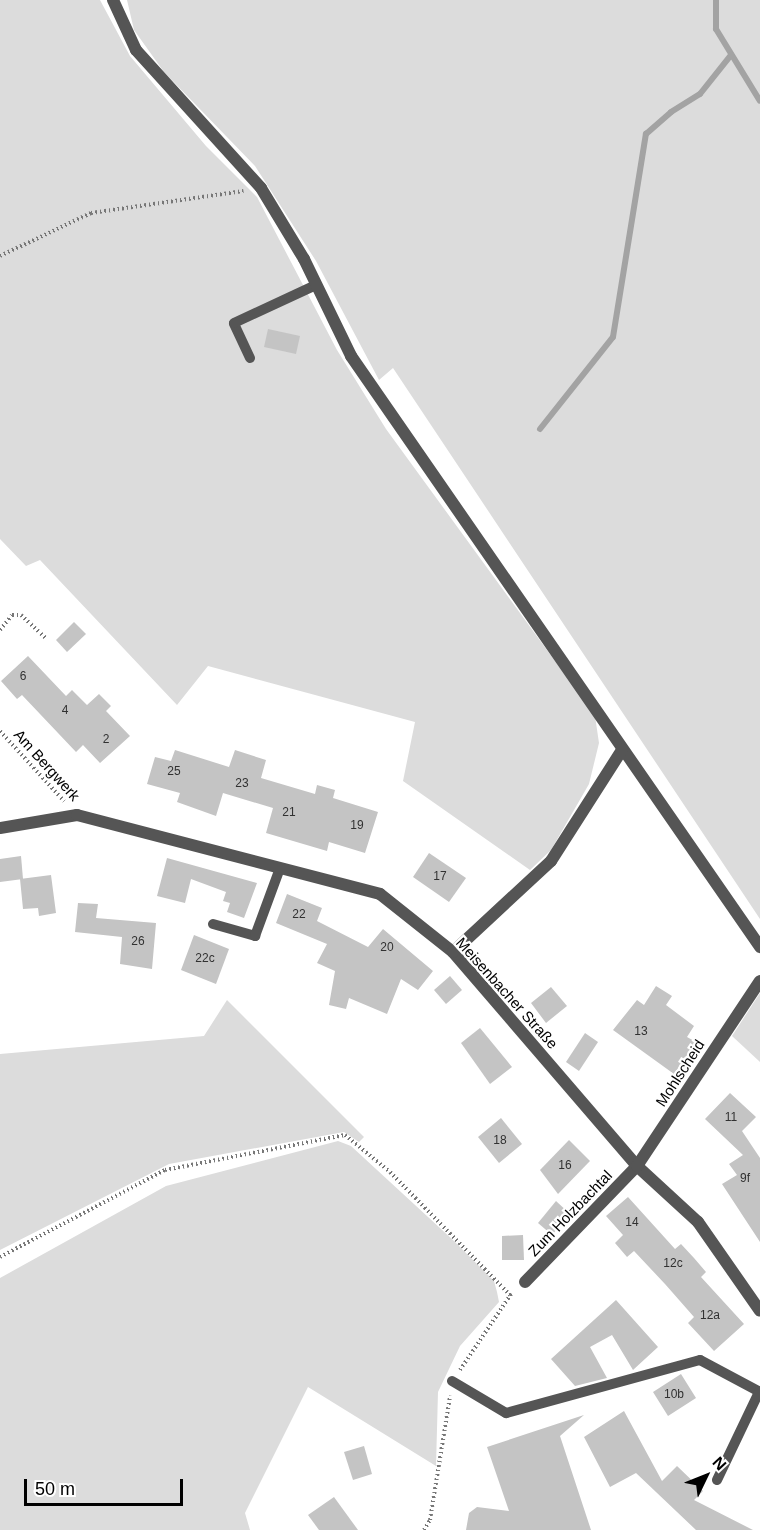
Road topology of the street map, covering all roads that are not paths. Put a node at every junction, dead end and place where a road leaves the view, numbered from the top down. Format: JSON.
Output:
{"nodes":[{"id":1,"x":113,"y":0,"type":"edge"},
{"id":2,"x":316,"y":285,"type":"junction"},
{"id":3,"x":250,"y":358,"type":"dead end"},
{"id":4,"x":622,"y":750,"type":"junction"},
{"id":5,"x":0,"y":828,"type":"edge"},
{"id":6,"x":280,"y":868,"type":"junction"},
{"id":7,"x":213,"y":924,"type":"dead end"},
{"id":8,"x":760,"y":947,"type":"edge"},
{"id":9,"x":453,"y":952,"type":"junction"},
{"id":10,"x":760,"y":981,"type":"edge"},
{"id":11,"x":638,"y":1166,"type":"junction"},
{"id":12,"x":525,"y":1282,"type":"dead end"},
{"id":13,"x":760,"y":1311,"type":"edge"},
{"id":14,"x":452,"y":1381,"type":"dead end"},
{"id":15,"x":760,"y":1392,"type":"edge"},
{"id":16,"x":717,"y":1480,"type":"dead end"}],
"edges":[{"from":1,"to":2,"type":"street"},
{"from":2,"to":3,"type":"lane"},
{"from":2,"to":4,"type":"street"},
{"from":4,"to":8,"type":"street"},
{"from":4,"to":9,"type":"street"},
{"from":5,"to":6,"type":"street","name":"Meisenbacher Straße"},
{"from":6,"to":7,"type":"lane"},
{"from":6,"to":9,"type":"street","name":"Meisenbacher Straße"},
{"from":9,"to":11,"type":"street","name":"Meisenbacher Straße"},
{"from":10,"to":11,"type":"street","name":"Mohlscheid"},
{"from":11,"to":12,"type":"street","name":"Zum Holzbachtal"},
{"from":11,"to":13,"type":"street","name":"Meisenbacher Straße"},
{"from":14,"to":15,"type":"lane"},
{"from":15,"to":16,"type":"lane"}]}
